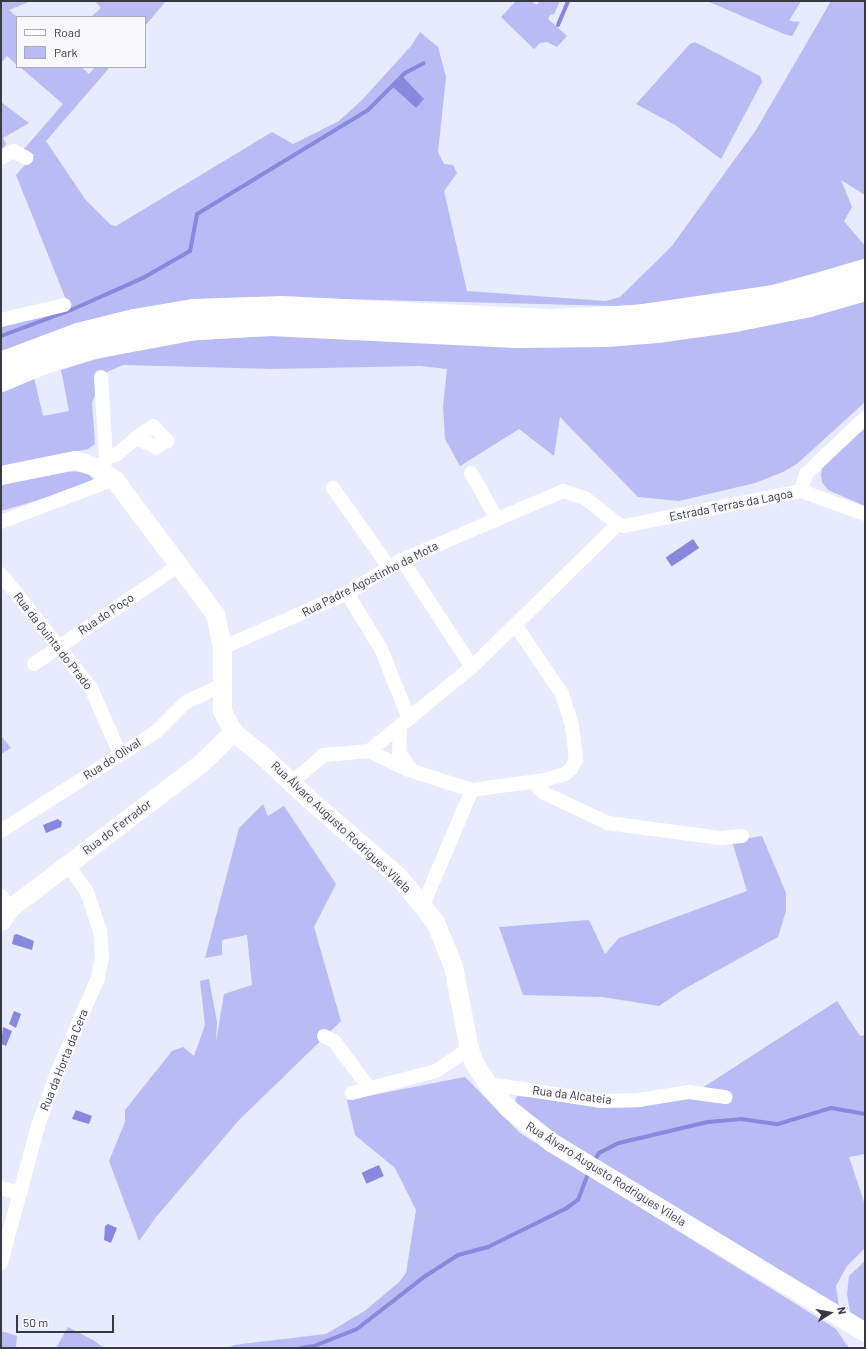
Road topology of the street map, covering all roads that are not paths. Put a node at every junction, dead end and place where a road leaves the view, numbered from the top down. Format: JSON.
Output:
{"nodes":[{"id":1,"x":1,"y":158,"type":"edge"},
{"id":2,"x":26,"y":158,"type":"dead end"},
{"id":3,"x":858,"y":282,"type":"edge"},
{"id":4,"x":64,"y":305,"type":"dead end"},
{"id":5,"x":1,"y":320,"type":"edge"},
{"id":6,"x":1,"y":363,"type":"edge"},
{"id":7,"x":101,"y":377,"type":"dead end"},
{"id":8,"x":1,"y":381,"type":"edge"},
{"id":9,"x":865,"y":418,"type":"edge"},
{"id":10,"x":136,"y":438,"type":"dead end"},
{"id":11,"x":108,"y":469,"type":"junction"},
{"id":12,"x":471,"y":473,"type":"dead end"},
{"id":13,"x":1,"y":475,"type":"edge"},
{"id":14,"x":333,"y":488,"type":"dead end"},
{"id":15,"x":801,"y":491,"type":"junction"},
{"id":16,"x":865,"y":514,"type":"edge"},
{"id":17,"x":497,"y":519,"type":"junction"},
{"id":18,"x":1,"y":522,"type":"edge"},
{"id":19,"x":618,"y":524,"type":"junction"},
{"id":20,"x":402,"y":560,"type":"junction"},
{"id":21,"x":179,"y":565,"type":"junction"},
{"id":22,"x":389,"y":567,"type":"junction"},
{"id":23,"x":1,"y":574,"type":"edge"},
{"id":24,"x":347,"y":593,"type":"junction"},
{"id":25,"x":516,"y":626,"type":"junction"},
{"id":26,"x":58,"y":647,"type":"junction"},
{"id":27,"x":222,"y":648,"type":"junction"},
{"id":28,"x":34,"y":664,"type":"dead end"},
{"id":29,"x":472,"y":667,"type":"junction"},
{"id":30,"x":221,"y":686,"type":"junction"},
{"id":31,"x":404,"y":723,"type":"junction"},
{"id":32,"x":233,"y":732,"type":"junction"},
{"id":33,"x":369,"y":751,"type":"junction"},
{"id":34,"x":120,"y":754,"type":"junction"},
{"id":35,"x":415,"y":772,"type":"junction"},
{"id":36,"x":292,"y":782,"type":"junction"},
{"id":37,"x":533,"y":782,"type":"junction"},
{"id":38,"x":472,"y":790,"type":"junction"},
{"id":39,"x":1,"y":831,"type":"edge"},
{"id":40,"x":742,"y":836,"type":"dead end"},
{"id":41,"x":67,"y":863,"type":"junction"},
{"id":42,"x":423,"y":905,"type":"junction"},
{"id":43,"x":4,"y":908,"type":"edge"},
{"id":44,"x":324,"y":1036,"type":"dead end"},
{"id":45,"x":469,"y":1049,"type":"junction"},
{"id":46,"x":488,"y":1086,"type":"junction"},
{"id":47,"x":369,"y":1088,"type":"junction"},
{"id":48,"x":352,"y":1093,"type":"dead end"},
{"id":49,"x":726,"y":1097,"type":"dead end"},
{"id":50,"x":1,"y":1188,"type":"edge"},
{"id":51,"x":20,"y":1193,"type":"junction"},
{"id":52,"x":1,"y":1263,"type":"edge"},
{"id":53,"x":865,"y":1332,"type":"edge"}],
"edges":[{"from":1,"to":2,"type":"street"},
{"from":3,"to":6,"type":"main road"},
{"from":3,"to":8,"type":"main road"},
{"from":4,"to":5,"type":"street"},
{"from":7,"to":11,"type":"street"},
{"from":9,"to":15,"type":"street"},
{"from":10,"to":11,"type":"street"},
{"from":11,"to":13,"type":"main road"},
{"from":11,"to":18,"type":"street"},
{"from":11,"to":21,"type":"main road","name":"Rua Álvaro Augusto Rodrigues Vilela"},
{"from":12,"to":17,"type":"street"},
{"from":14,"to":22,"type":"street"},
{"from":15,"to":16,"type":"street","name":"Estrada Terras da Lagoa"},
{"from":15,"to":19,"type":"street","name":"Estrada Terras da Lagoa"},
{"from":17,"to":19,"type":"street","name":"Rua Padre Agostinho da Mota"},
{"from":17,"to":20,"type":"street","name":"Rua Padre Agostinho da Mota"},
{"from":19,"to":25,"type":"street"},
{"from":20,"to":22,"type":"street","name":"Rua Padre Agostinho da Mota"},
{"from":20,"to":29,"type":"street"},
{"from":21,"to":26,"type":"street","name":"Rua do Poço"},
{"from":21,"to":27,"type":"main road","name":"Rua Álvaro Augusto Rodrigues Vilela"},
{"from":22,"to":24,"type":"street","name":"Rua Padre Agostinho da Mota"},
{"from":23,"to":26,"type":"street","name":"Rua da Quinta do Prado"},
{"from":24,"to":27,"type":"street","name":"Rua Padre Agostinho da Mota"},
{"from":24,"to":31,"type":"street"},
{"from":25,"to":29,"type":"street"},
{"from":25,"to":37,"type":"street"},
{"from":26,"to":28,"type":"street","name":"Rua do Poço"},
{"from":26,"to":34,"type":"street","name":"Rua da Quinta do Prado"},
{"from":27,"to":30,"type":"main road","name":"Rua Álvaro Augusto Rodrigues Vilela"},
{"from":29,"to":31,"type":"street"},
{"from":30,"to":32,"type":"main road","name":"Rua Álvaro Augusto Rodrigues Vilela"},
{"from":30,"to":34,"type":"street","name":"Rua do Olival"},
{"from":31,"to":33,"type":"street"},
{"from":31,"to":35,"type":"street"},
{"from":32,"to":36,"type":"main road","name":"Rua Álvaro Augusto Rodrigues Vilela"},
{"from":32,"to":41,"type":"main road","name":"Rua do Ferrador"},
{"from":33,"to":35,"type":"street"},
{"from":33,"to":36,"type":"street"},
{"from":34,"to":39,"type":"street","name":"Rua do Olival"},
{"from":35,"to":38,"type":"street"},
{"from":36,"to":42,"type":"main road","name":"Rua Álvaro Augusto Rodrigues Vilela"},
{"from":37,"to":38,"type":"street"},
{"from":37,"to":40,"type":"street"},
{"from":38,"to":42,"type":"street"},
{"from":41,"to":43,"type":"main road","name":"Rua do Ferrador"},
{"from":41,"to":51,"type":"street","name":"Rua da Horta da Cera"},
{"from":42,"to":45,"type":"main road","name":"Rua Álvaro Augusto Rodrigues Vilela"},
{"from":44,"to":47,"type":"street"},
{"from":45,"to":46,"type":"main road","name":"Rua Álvaro Augusto Rodrigues Vilela"},
{"from":45,"to":47,"type":"street"},
{"from":46,"to":49,"type":"street","name":"Rua da Alcateia"},
{"from":46,"to":53,"type":"main road","name":"Rua Álvaro Augusto Rodrigues Vilela"},
{"from":47,"to":48,"type":"street"},
{"from":50,"to":51,"type":"street"},
{"from":51,"to":52,"type":"street","name":"Rua da Horta da Cera"}]}
